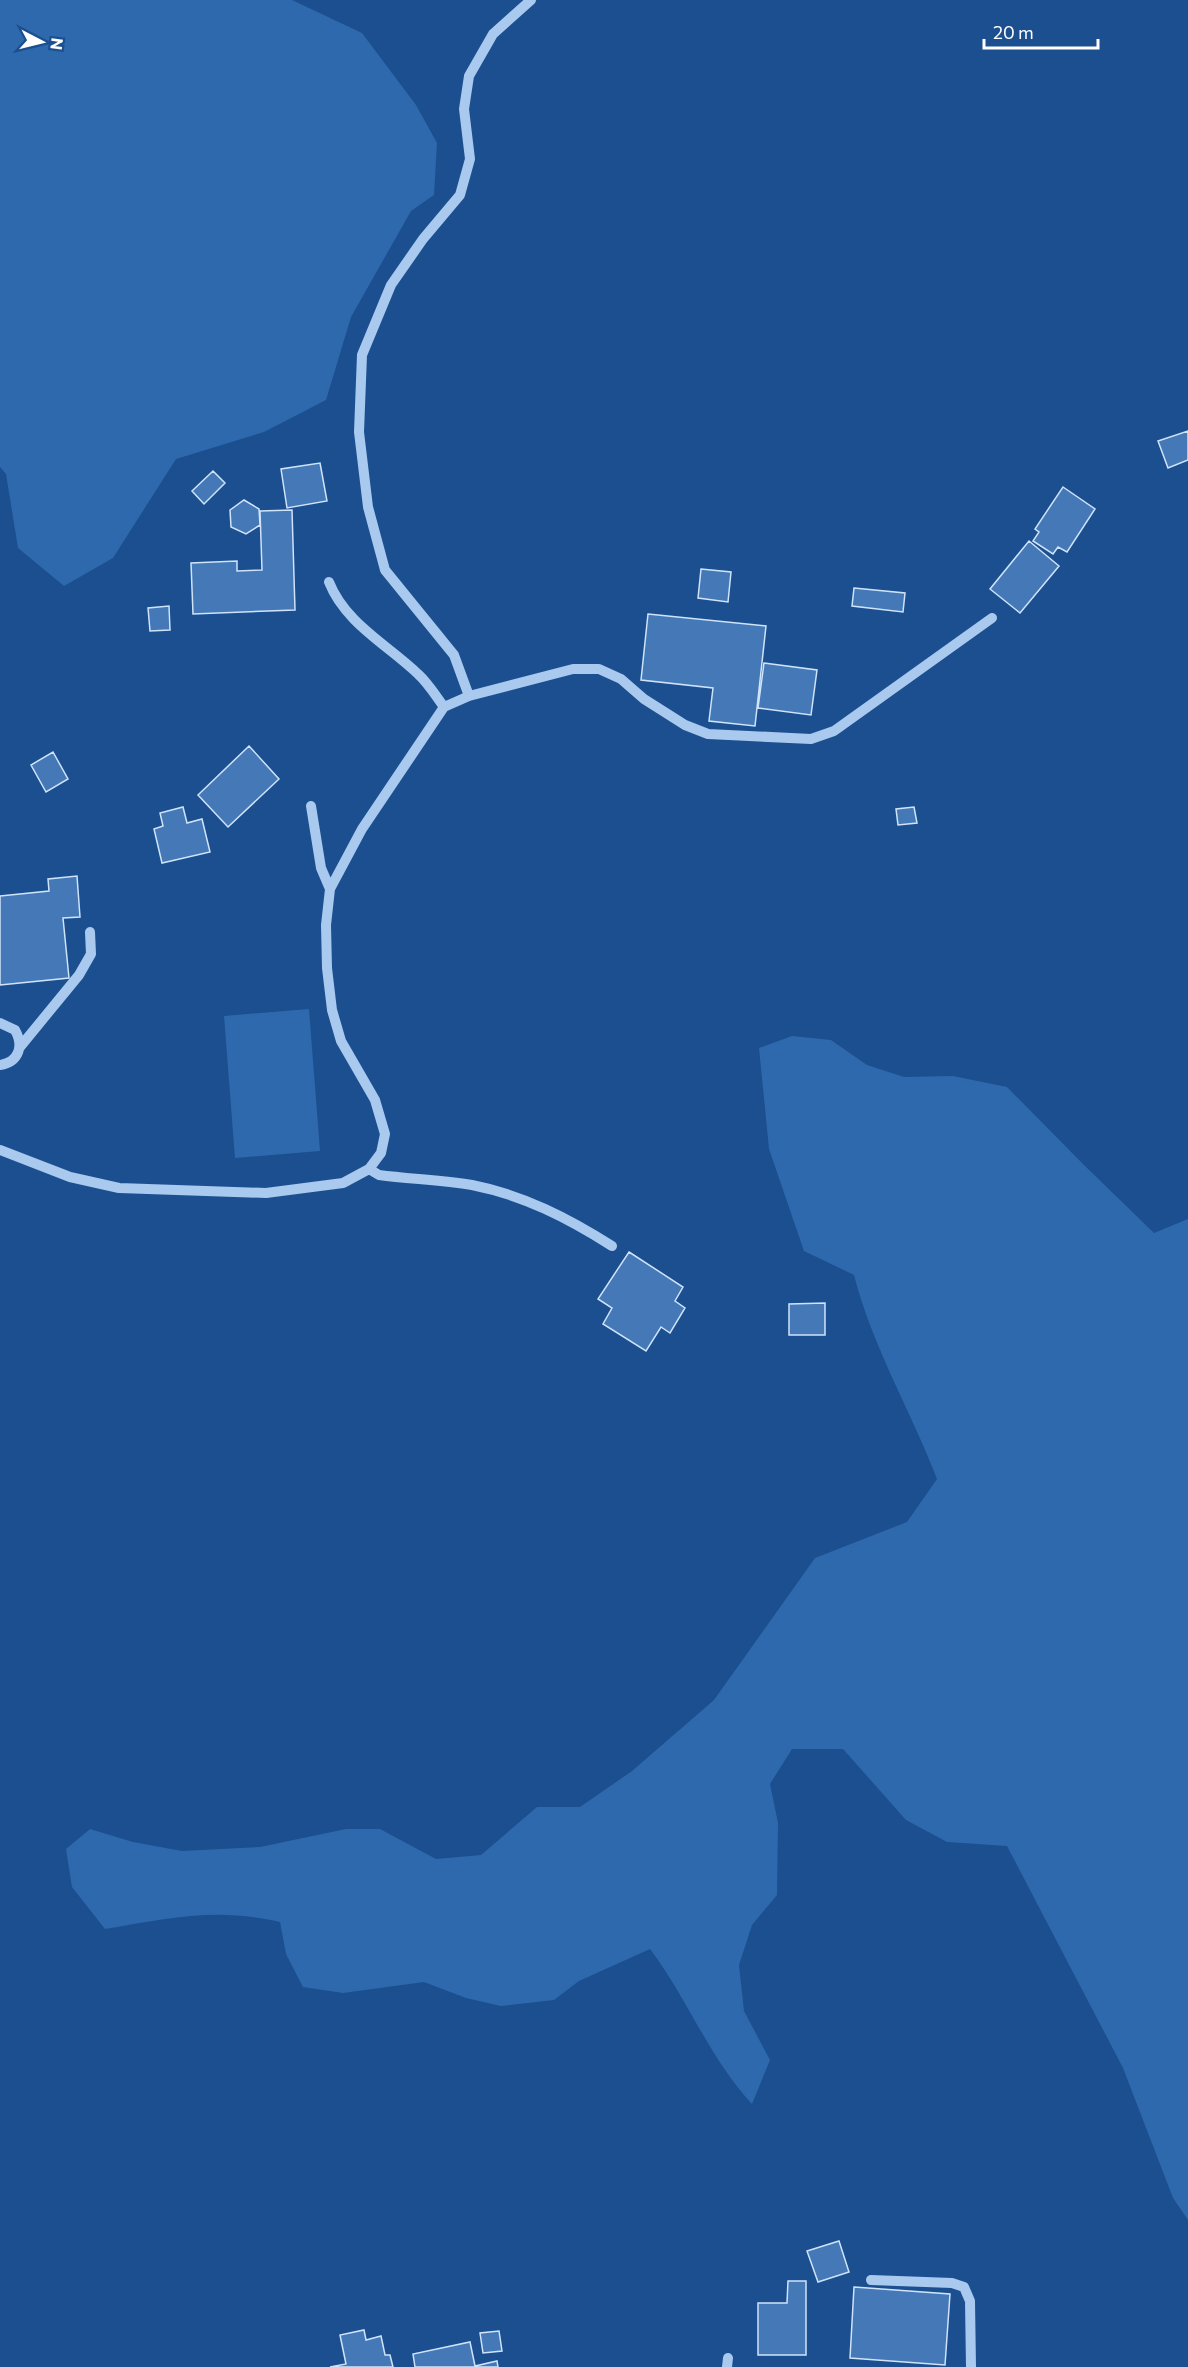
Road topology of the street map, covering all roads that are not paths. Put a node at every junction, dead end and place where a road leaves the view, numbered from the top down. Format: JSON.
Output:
{"nodes":[{"id":1,"x":531,"y":0,"type":"edge"},
{"id":2,"x":329,"y":582,"type":"dead end"},
{"id":3,"x":992,"y":618,"type":"dead end"},
{"id":4,"x":469,"y":696,"type":"junction"},
{"id":5,"x":444,"y":707,"type":"junction"},
{"id":6,"x":311,"y":806,"type":"dead end"},
{"id":7,"x":330,"y":889,"type":"junction"},
{"id":8,"x":90,"y":932,"type":"dead end"},
{"id":9,"x":0,"y":1023,"type":"edge"},
{"id":10,"x":20,"y":1047,"type":"junction"},
{"id":11,"x":0,"y":1065,"type":"edge"},
{"id":12,"x":0,"y":1150,"type":"edge"},
{"id":13,"x":369,"y":1169,"type":"junction"},
{"id":14,"x":612,"y":1246,"type":"dead end"},
{"id":15,"x":871,"y":2280,"type":"dead end"},
{"id":16,"x":971,"y":2367,"type":"edge"}],
"edges":[{"from":1,"to":4,"type":"street"},
{"from":2,"to":5,"type":"street"},
{"from":3,"to":4,"type":"street"},
{"from":4,"to":5,"type":"street"},
{"from":5,"to":7,"type":"street"},
{"from":6,"to":7,"type":"street"},
{"from":7,"to":13,"type":"street"},
{"from":8,"to":10,"type":"street"},
{"from":9,"to":10,"type":"street"},
{"from":10,"to":11,"type":"street"},
{"from":12,"to":13,"type":"street"},
{"from":13,"to":14,"type":"street"},
{"from":15,"to":16,"type":"street"}]}
